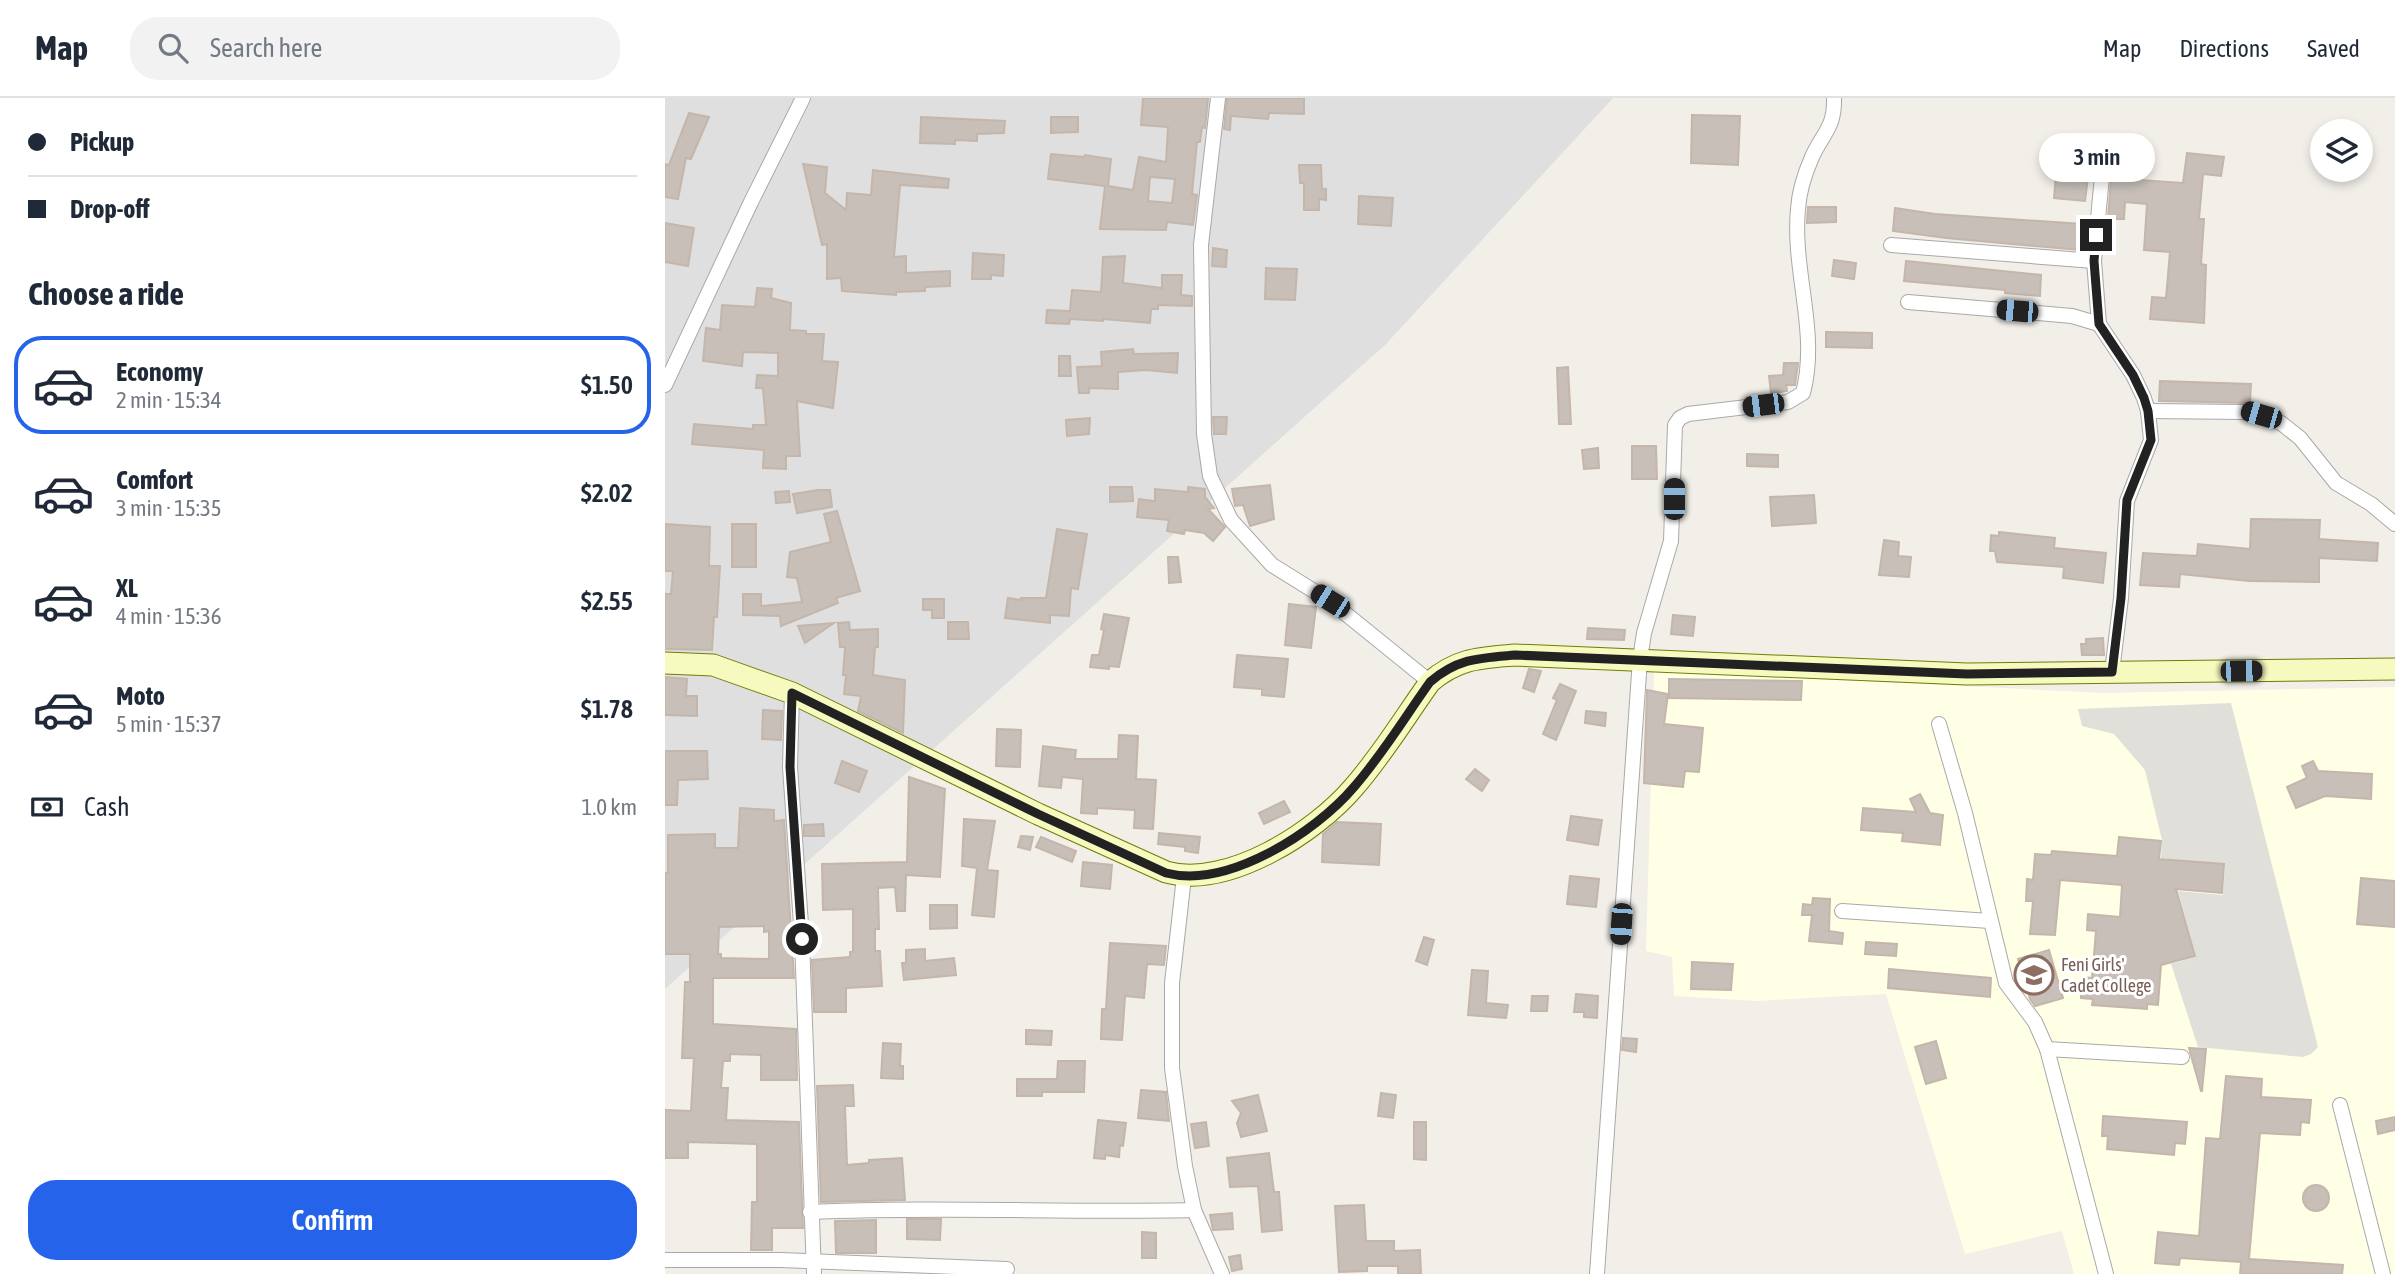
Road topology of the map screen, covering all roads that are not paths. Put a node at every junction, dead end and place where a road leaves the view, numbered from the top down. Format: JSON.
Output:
{"nodes":[{"id":1,"x":803,"y":98,"type":"edge"},
{"id":2,"x":1218,"y":98,"type":"edge"},
{"id":3,"x":1834,"y":98,"type":"edge"},
{"id":4,"x":2104,"y":155,"type":"dead end"},
{"id":5,"x":1891,"y":245,"type":"dead end"},
{"id":6,"x":2094,"y":261,"type":"junction"},
{"id":7,"x":1908,"y":302,"type":"dead end"},
{"id":8,"x":2099,"y":324,"type":"junction"},
{"id":9,"x":665,"y":385,"type":"edge"},
{"id":10,"x":2148,"y":411,"type":"junction"},
{"id":11,"x":2395,"y":524,"type":"edge"},
{"id":12,"x":1640,"y":659,"type":"junction"},
{"id":13,"x":665,"y":663,"type":"edge"},
{"id":14,"x":2395,"y":669,"type":"edge"},
{"id":15,"x":2112,"y":672,"type":"junction"},
{"id":16,"x":1430,"y":682,"type":"junction"},
{"id":17,"x":792,"y":693,"type":"junction"},
{"id":18,"x":1939,"y":724,"type":"dead end"},
{"id":19,"x":1185,"y":877,"type":"junction"},
{"id":20,"x":1842,"y":911,"type":"dead end"},
{"id":21,"x":1990,"y":921,"type":"junction"},
{"id":22,"x":2047,"y":1049,"type":"junction"},
{"id":23,"x":2182,"y":1057,"type":"dead end"},
{"id":24,"x":2340,"y":1105,"type":"dead end"},
{"id":25,"x":1194,"y":1210,"type":"junction"},
{"id":26,"x":810,"y":1212,"type":"junction"},
{"id":27,"x":665,"y":1260,"type":"edge"},
{"id":28,"x":814,"y":1268,"type":"edge"},
{"id":29,"x":1007,"y":1269,"type":"dead end"},
{"id":30,"x":1222,"y":1274,"type":"edge"},
{"id":31,"x":1597,"y":1274,"type":"edge"},
{"id":32,"x":2106,"y":1274,"type":"edge"},
{"id":33,"x":2383,"y":1274,"type":"edge"}],
"edges":[{"from":1,"to":9,"type":"street"},
{"from":2,"to":16,"type":"street"},
{"from":3,"to":12,"type":"street"},
{"from":4,"to":6,"type":"street"},
{"from":5,"to":6,"type":"street"},
{"from":6,"to":8,"type":"street"},
{"from":7,"to":8,"type":"street"},
{"from":8,"to":10,"type":"street"},
{"from":10,"to":11,"type":"street"},
{"from":10,"to":15,"type":"street"},
{"from":12,"to":15,"type":"main road"},
{"from":12,"to":16,"type":"main road"},
{"from":12,"to":31,"type":"street"},
{"from":13,"to":17,"type":"main road"},
{"from":14,"to":15,"type":"main road"},
{"from":16,"to":19,"type":"main road"},
{"from":17,"to":19,"type":"main road"},
{"from":17,"to":26,"type":"street"},
{"from":18,"to":21,"type":"street"},
{"from":19,"to":25,"type":"street"},
{"from":20,"to":21,"type":"street"},
{"from":21,"to":22,"type":"street"},
{"from":22,"to":23,"type":"street"},
{"from":22,"to":32,"type":"street"},
{"from":24,"to":33,"type":"street"},
{"from":25,"to":26,"type":"street"},
{"from":25,"to":30,"type":"street"},
{"from":26,"to":28,"type":"street"},
{"from":27,"to":28,"type":"street"},
{"from":28,"to":29,"type":"street"}]}
